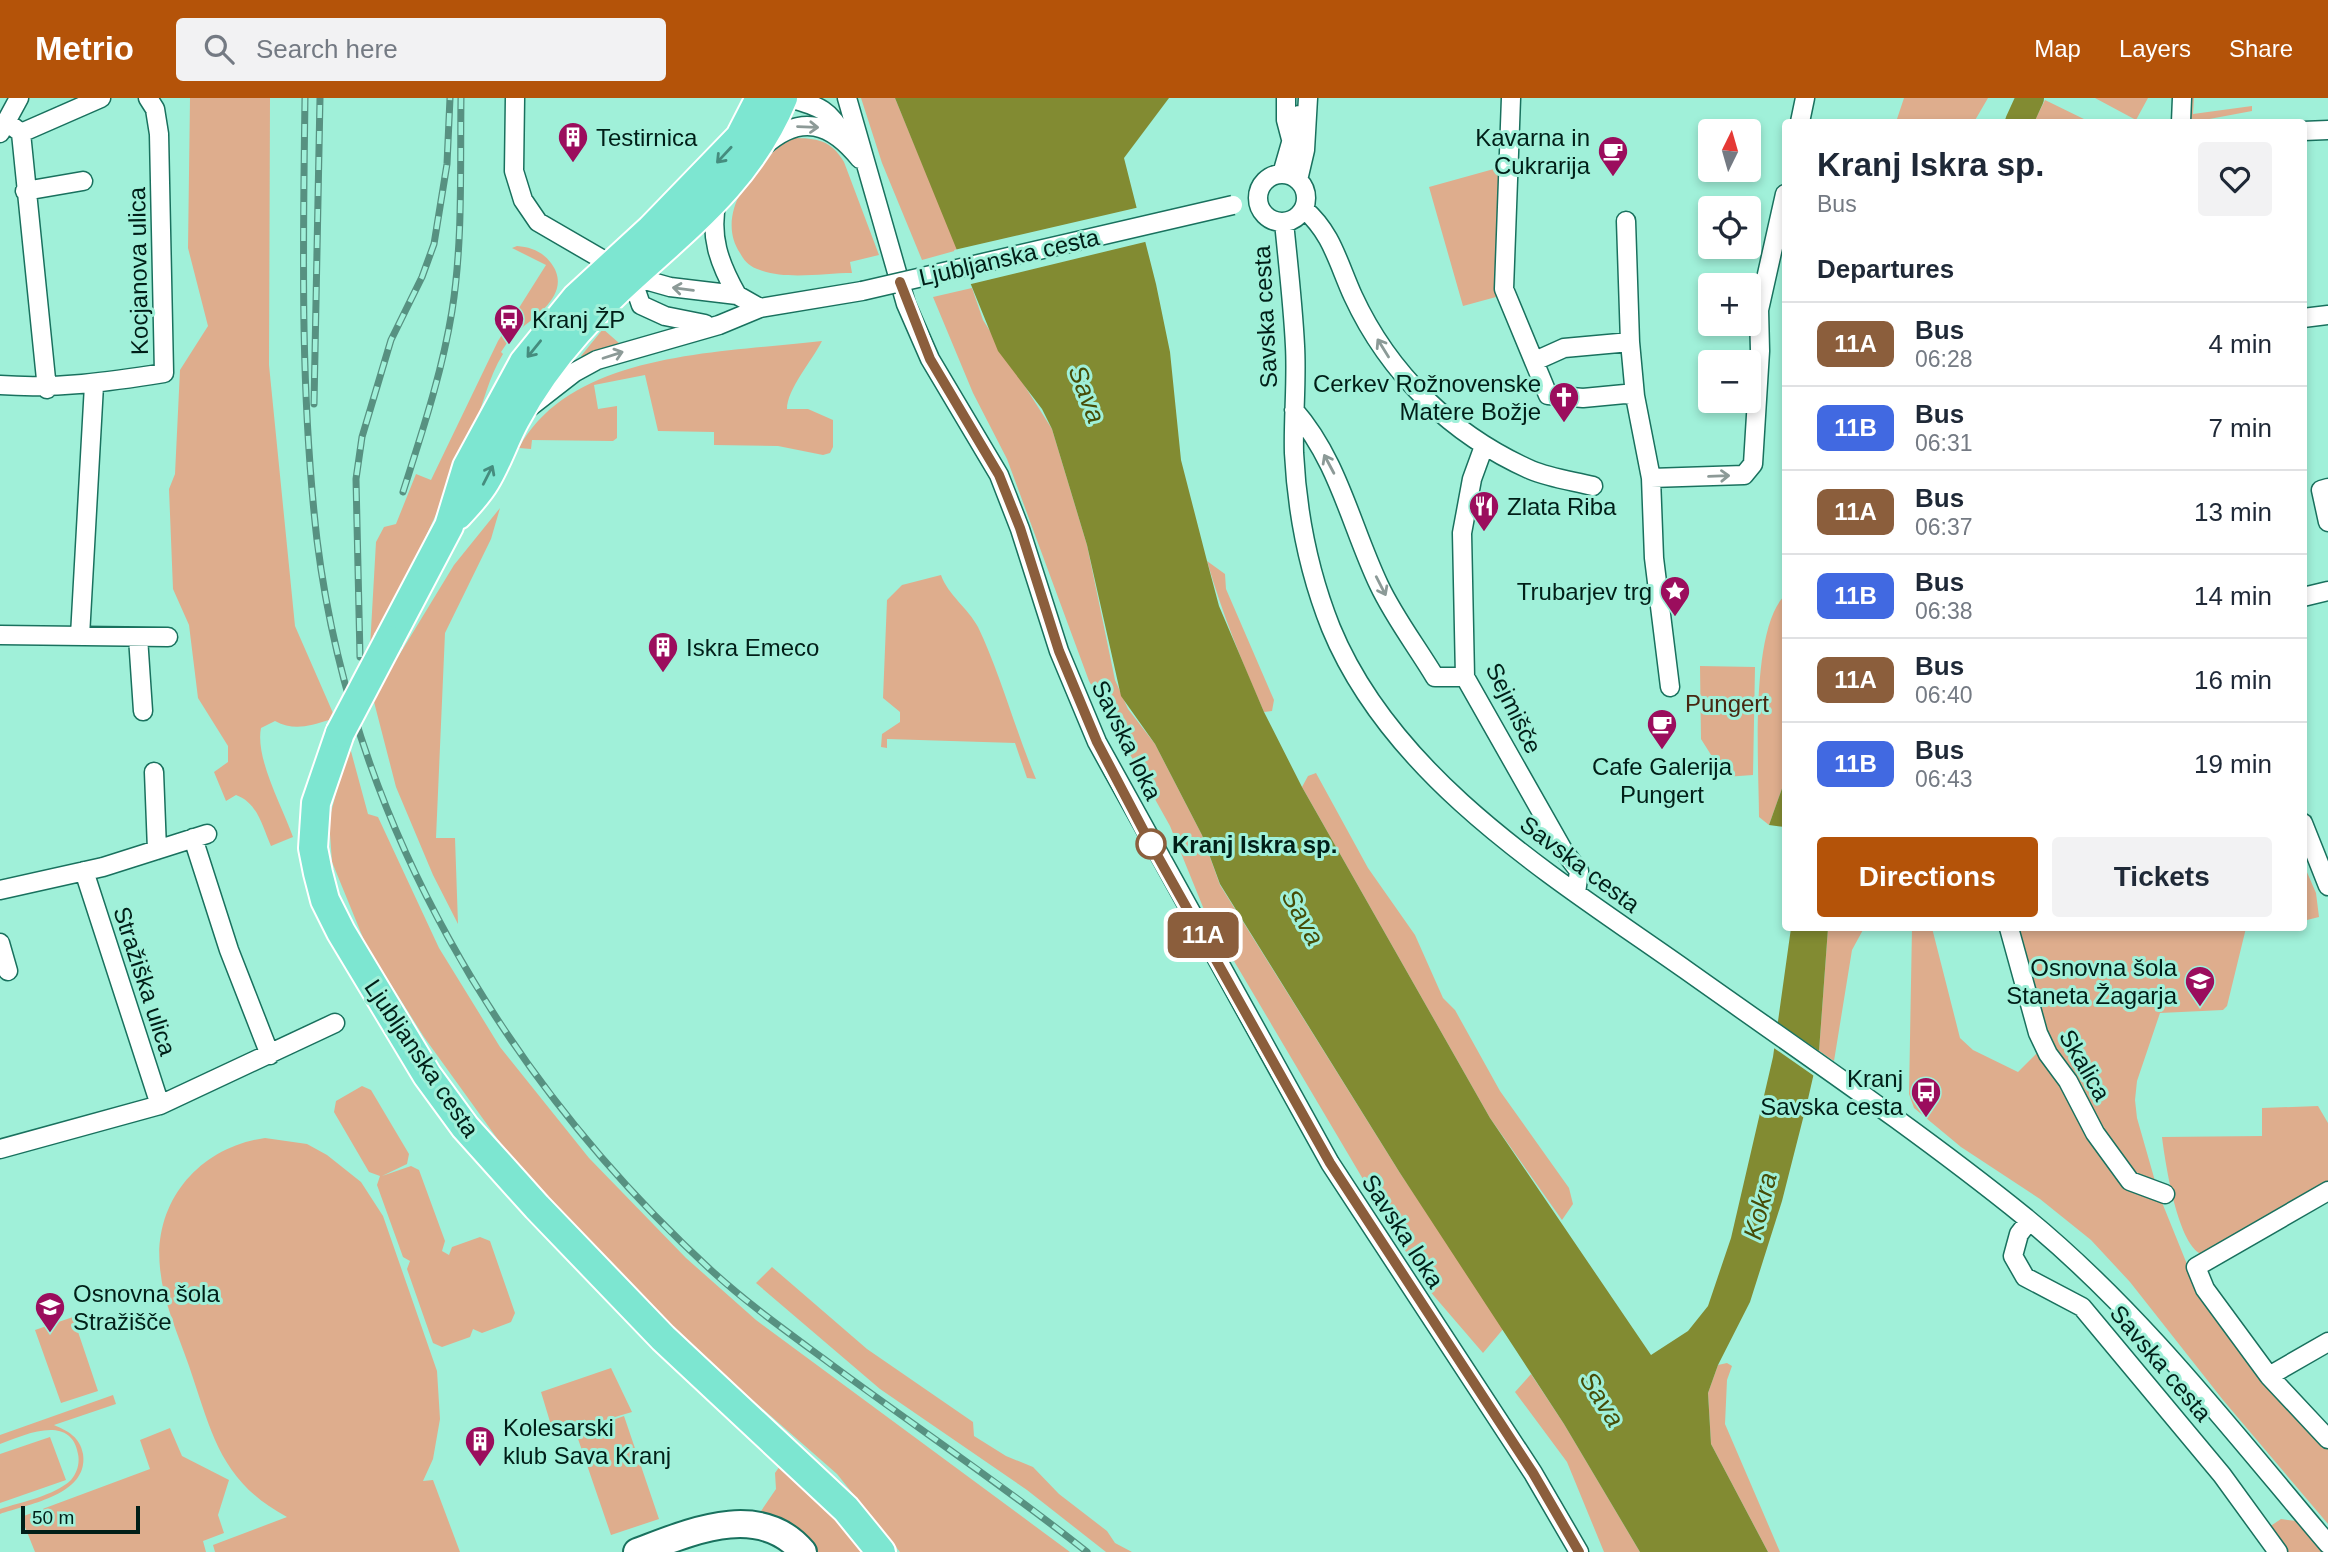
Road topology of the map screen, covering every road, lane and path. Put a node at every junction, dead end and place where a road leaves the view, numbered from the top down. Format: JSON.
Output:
{"nodes":[{"id":1,"x":19,"y":98,"type":"edge"},
{"id":2,"x":101,"y":98,"type":"edge"},
{"id":3,"x":148,"y":98,"type":"edge"},
{"id":4,"x":515,"y":98,"type":"edge"},
{"id":5,"x":760,"y":98,"type":"edge"},
{"id":6,"x":783,"y":98,"type":"edge"},
{"id":7,"x":789,"y":98,"type":"edge"},
{"id":8,"x":837,"y":98,"type":"edge"},
{"id":9,"x":847,"y":98,"type":"edge"},
{"id":10,"x":1286,"y":98,"type":"edge"},
{"id":11,"x":1306,"y":98,"type":"edge"},
{"id":12,"x":1511,"y":98,"type":"edge"},
{"id":13,"x":1805,"y":98,"type":"edge"},
{"id":14,"x":2182,"y":98,"type":"edge"},
{"id":15,"x":852,"y":119,"type":"junction"},
{"id":16,"x":1801,"y":119,"type":"edge"},
{"id":17,"x":2181,"y":119,"type":"edge"},
{"id":18,"x":9,"y":129,"type":"edge"},
{"id":19,"x":2328,"y":130,"type":"edge"},
{"id":20,"x":2307,"y":131,"type":"edge"},
{"id":21,"x":844,"y":138,"type":"junction"},
{"id":22,"x":1298,"y":146,"type":"junction"},
{"id":23,"x":751,"y":158,"type":"junction"},
{"id":24,"x":863,"y":163,"type":"junction"},
{"id":25,"x":1290,"y":177,"type":"junction"},
{"id":26,"x":83,"y":181,"type":"dead end"},
{"id":27,"x":25,"y":191,"type":"junction"},
{"id":28,"x":717,"y":200,"type":"junction"},
{"id":29,"x":1258,"y":200,"type":"junction"},
{"id":30,"x":1782,"y":207,"type":"edge"},
{"id":31,"x":1304,"y":209,"type":"junction"},
{"id":32,"x":1284,"y":222,"type":"junction"},
{"id":33,"x":1625,"y":227,"type":"dead end"},
{"id":34,"x":622,"y":269,"type":"junction"},
{"id":35,"x":737,"y":295,"type":"junction"},
{"id":36,"x":760,"y":307,"type":"junction"},
{"id":37,"x":2328,"y":315,"type":"edge"},
{"id":38,"x":2307,"y":318,"type":"edge"},
{"id":39,"x":719,"y":325,"type":"junction"},
{"id":40,"x":1630,"y":342,"type":"junction"},
{"id":41,"x":1535,"y":360,"type":"junction"},
{"id":42,"x":0,"y":385,"type":"edge"},
{"id":43,"x":94,"y":385,"type":"junction"},
{"id":44,"x":47,"y":388,"type":"junction"},
{"id":45,"x":1635,"y":396,"type":"junction"},
{"id":46,"x":1294,"y":410,"type":"junction"},
{"id":47,"x":516,"y":418,"type":"junction"},
{"id":48,"x":1483,"y":446,"type":"junction"},
{"id":49,"x":1651,"y":478,"type":"junction"},
{"id":50,"x":1593,"y":485,"type":"dead end"},
{"id":51,"x":2328,"y":488,"type":"edge"},
{"id":52,"x":2328,"y":522,"type":"edge"},
{"id":53,"x":449,"y":526,"type":"junction"},
{"id":54,"x":2328,"y":591,"type":"edge"},
{"id":55,"x":2307,"y":596,"type":"edge"},
{"id":56,"x":0,"y":635,"type":"edge"},
{"id":57,"x":80,"y":636,"type":"junction"},
{"id":58,"x":138,"y":637,"type":"junction"},
{"id":59,"x":168,"y":637,"type":"dead end"},
{"id":60,"x":1465,"y":677,"type":"junction"},
{"id":61,"x":1670,"y":687,"type":"dead end"},
{"id":62,"x":143,"y":711,"type":"dead end"},
{"id":63,"x":154,"y":772,"type":"dead end"},
{"id":64,"x":2307,"y":833,"type":"edge"},
{"id":65,"x":157,"y":850,"type":"junction"},
{"id":66,"x":84,"y":871,"type":"junction"},
{"id":67,"x":2328,"y":886,"type":"edge"},
{"id":68,"x":0,"y":890,"type":"edge"},
{"id":69,"x":1576,"y":893,"type":"junction"},
{"id":70,"x":2010,"y":931,"type":"edge"},
{"id":71,"x":0,"y":943,"type":"edge"},
{"id":72,"x":8,"y":971,"type":"dead end"},
{"id":73,"x":335,"y":1023,"type":"dead end"},
{"id":74,"x":271,"y":1055,"type":"junction"},
{"id":75,"x":160,"y":1105,"type":"junction"},
{"id":76,"x":0,"y":1149,"type":"edge"},
{"id":77,"x":2328,"y":1191,"type":"edge"},
{"id":78,"x":2165,"y":1194,"type":"dead end"},
{"id":79,"x":2029,"y":1221,"type":"junction"},
{"id":80,"x":2328,"y":1342,"type":"edge"},
{"id":81,"x":2269,"y":1376,"type":"junction"},
{"id":82,"x":2328,"y":1439,"type":"edge"},
{"id":83,"x":2328,"y":1544,"type":"edge"},
{"id":84,"x":637,"y":1552,"type":"edge"},
{"id":85,"x":803,"y":1552,"type":"edge"},
{"id":86,"x":881,"y":1552,"type":"edge"},
{"id":87,"x":1579,"y":1552,"type":"edge"},
{"id":88,"x":2278,"y":1552,"type":"edge"}],
"edges":[{"from":1,"to":18,"type":"street"},
{"from":2,"to":18,"type":"street"},
{"from":3,"to":43,"type":"street","name":"Kocjanova ulica"},
{"from":4,"to":34,"type":"street"},
{"from":5,"to":34,"type":"main road","name":"Ljubljanska cesta","one_way":true},
{"from":6,"to":23,"type":"main road"},
{"from":7,"to":21,"type":"street"},
{"from":8,"to":15,"type":"street"},
{"from":9,"to":15,"type":"street","name":"Savska loka"},
{"from":10,"to":22,"type":"street"},
{"from":11,"to":22,"type":"street"},
{"from":12,"to":41,"type":"street"},
{"from":13,"to":16,"type":"street"},
{"from":14,"to":17,"type":"street"},
{"from":15,"to":24,"type":"street","name":"Savska loka"},
{"from":18,"to":27,"type":"street"},
{"from":19,"to":20,"type":"street"},
{"from":23,"to":21,"type":"street","one_way":true},
{"from":21,"to":24,"type":"street"},
{"from":22,"to":25,"type":"street"},
{"from":23,"to":28,"type":"main road"},
{"from":24,"to":87,"type":"street","name":"Savska loka"},
{"from":25,"to":29,"type":"street"},
{"from":25,"to":31,"type":"street"},
{"from":26,"to":27,"type":"street"},
{"from":27,"to":44,"type":"street"},
{"from":28,"to":34,"type":"main road"},
{"from":28,"to":35,"type":"street"},
{"from":29,"to":32,"type":"street"},
{"from":29,"to":36,"type":"street","name":"Ljubljanska cesta","bridge":true},
{"from":49,"to":30,"type":"street","one_way":true},
{"from":31,"to":32,"type":"street"},
{"from":48,"to":31,"type":"street","one_way":true},
{"from":32,"to":46,"type":"street","name":"Savska cesta"},
{"from":33,"to":40,"type":"street"},
{"from":35,"to":34,"type":"street","one_way":true},
{"from":34,"to":39,"type":"street","name":"Ljubljanska cesta"},
{"from":34,"to":47,"type":"main road"},
{"from":34,"to":53,"type":"main road","name":"Ljubljanska cesta","one_way":true},
{"from":35,"to":36,"type":"street"},
{"from":36,"to":39,"type":"street","name":"Ljubljanska cesta"},
{"from":37,"to":38,"type":"street"},
{"from":47,"to":39,"type":"street","name":"Ljubljanska cesta","one_way":true},
{"from":40,"to":41,"type":"street"},
{"from":40,"to":45,"type":"street"},
{"from":41,"to":45,"type":"street"},
{"from":42,"to":44,"type":"street","name":"Kocjanova ulica"},
{"from":43,"to":44,"type":"street","name":"Kocjanova ulica"},
{"from":43,"to":57,"type":"street"},
{"from":45,"to":49,"type":"street"},
{"from":46,"to":60,"type":"street","name":"Savska cesta"},
{"from":46,"to":69,"type":"street","name":"Savska cesta"},
{"from":53,"to":47,"type":"main road","name":"Ljubljanska cesta","one_way":true},
{"from":48,"to":50,"type":"street"},
{"from":48,"to":60,"type":"street","name":"Sejmišče"},
{"from":49,"to":61,"type":"street"},
{"from":51,"to":52,"type":"street"},
{"from":53,"to":86,"type":"main road","name":"Ljubljanska cesta","bridge":true},
{"from":54,"to":55,"type":"street"},
{"from":56,"to":57,"type":"street"},
{"from":57,"to":58,"type":"street"},
{"from":58,"to":59,"type":"street"},
{"from":58,"to":62,"type":"street"},
{"from":60,"to":69,"type":"street","name":"Sejmišče"},
{"from":63,"to":65,"type":"street"},
{"from":64,"to":67,"type":"street"},
{"from":65,"to":66,"type":"street"},
{"from":65,"to":74,"type":"street"},
{"from":66,"to":68,"type":"street"},
{"from":66,"to":75,"type":"street","name":"Stražiška ulica"},
{"from":69,"to":79,"type":"street","name":"Savska cesta"},
{"from":70,"to":78,"type":"street","name":"Skalica"},
{"from":71,"to":72,"type":"street"},
{"from":73,"to":74,"type":"street"},
{"from":74,"to":75,"type":"street"},
{"from":75,"to":76,"type":"street"},
{"from":77,"to":81,"type":"street"},
{"from":79,"to":83,"type":"street","name":"Savska cesta"},
{"from":79,"to":88,"type":"street","name":"Savska cesta"},
{"from":80,"to":81,"type":"street"},
{"from":81,"to":82,"type":"street"},
{"from":84,"to":85,"type":"street"}]}
